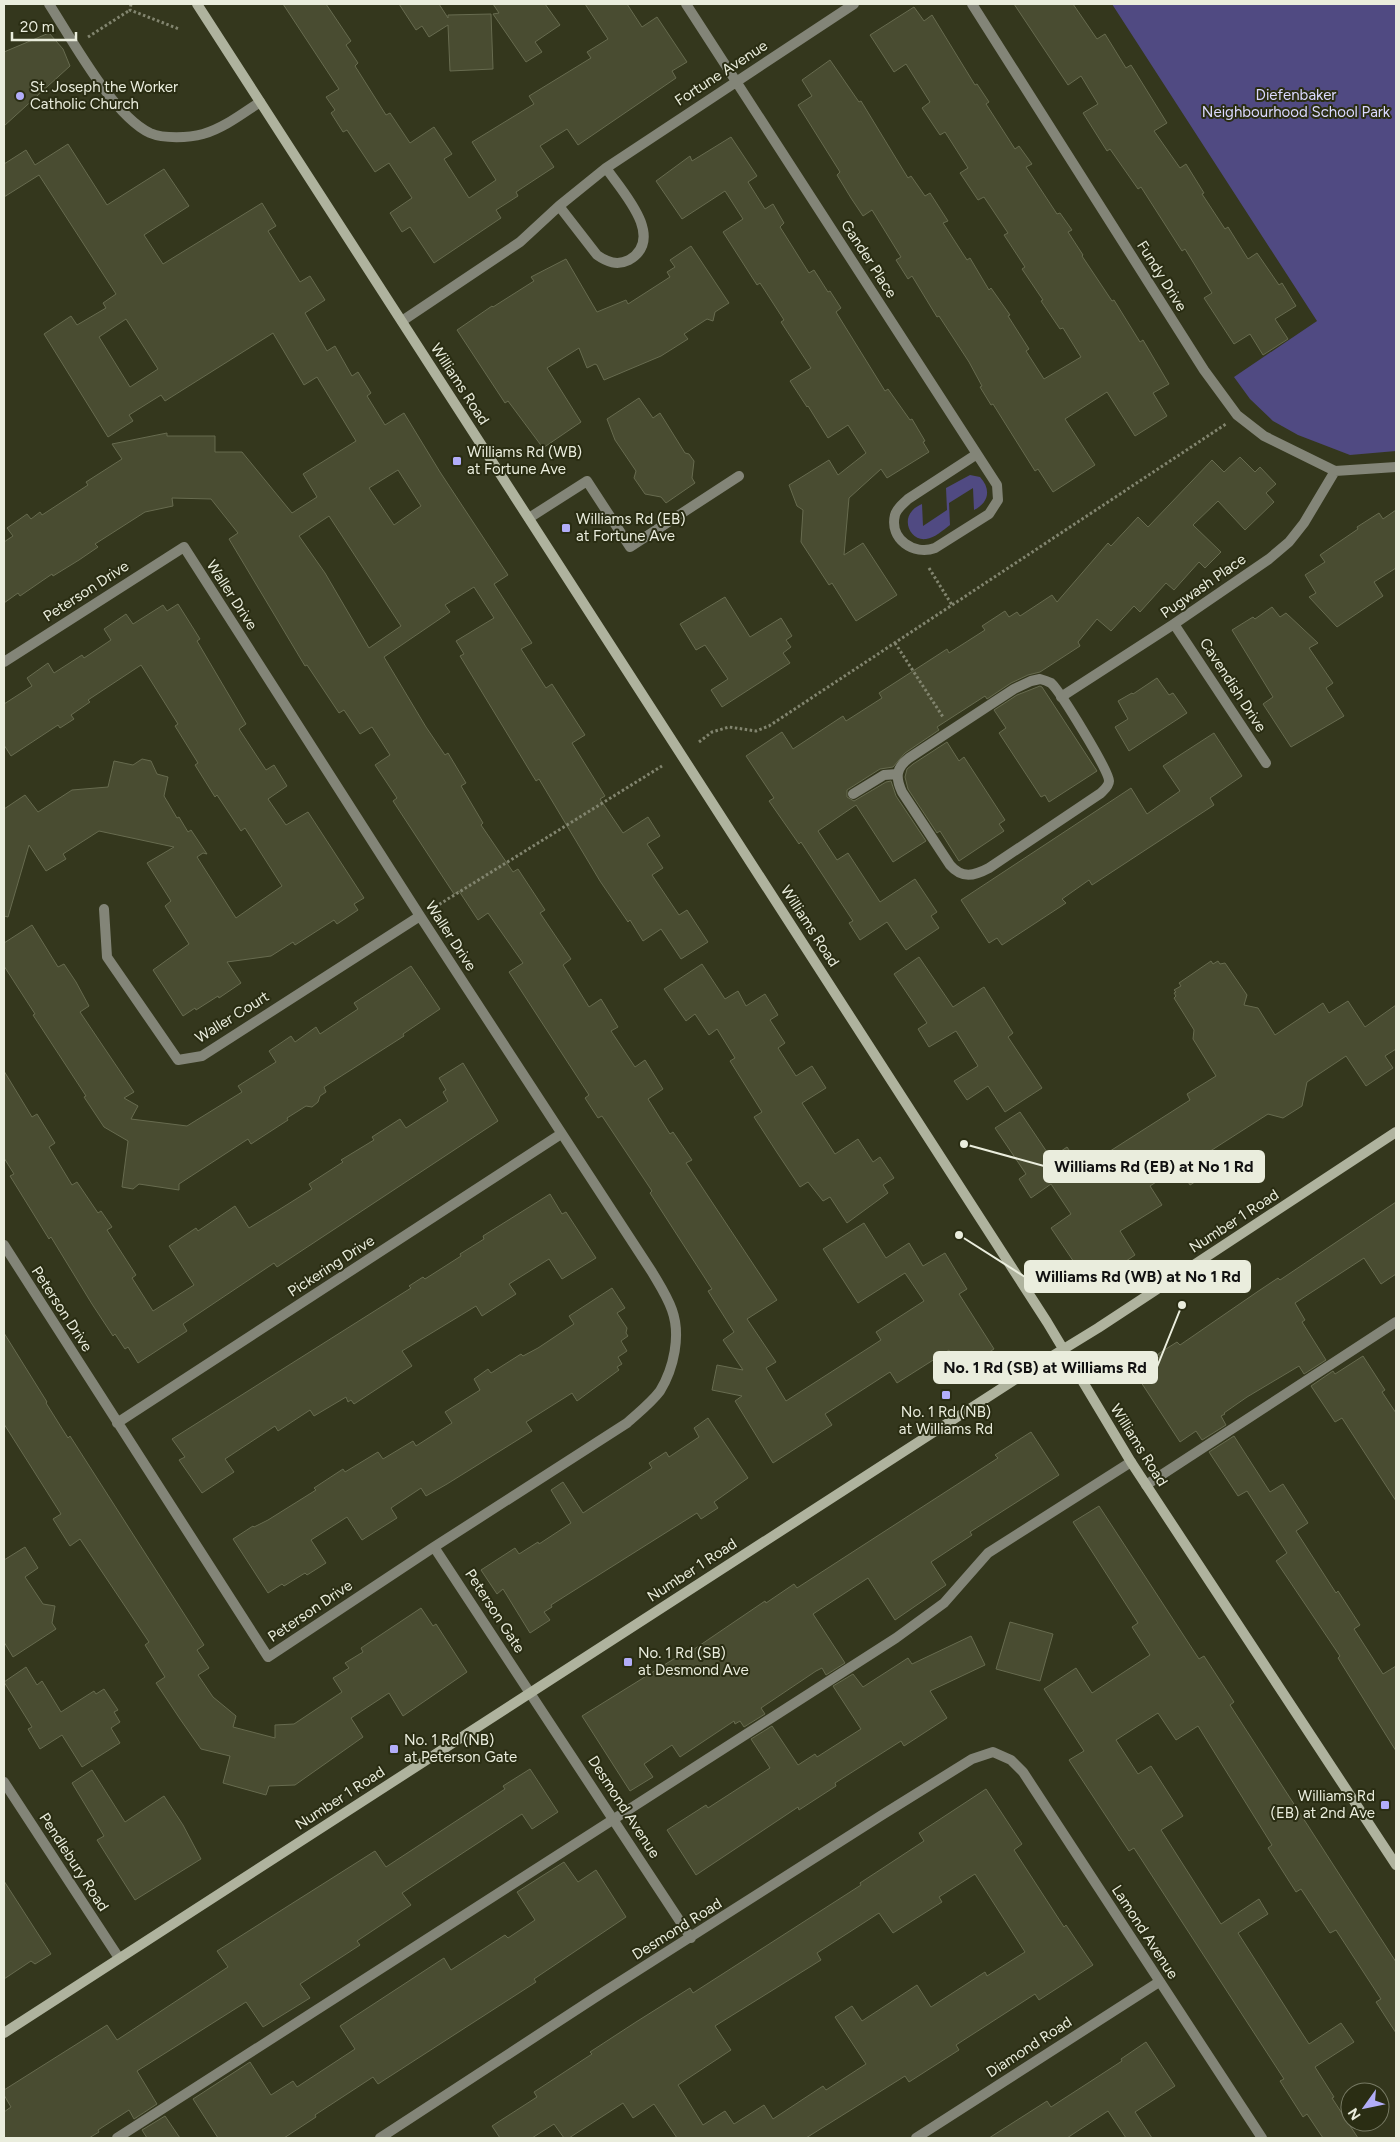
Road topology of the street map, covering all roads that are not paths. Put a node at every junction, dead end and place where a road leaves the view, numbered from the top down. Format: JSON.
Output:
{"nodes":[{"id":1,"x":49,"y":4,"type":"edge"},
{"id":2,"x":197,"y":4,"type":"edge"},
{"id":3,"x":686,"y":4,"type":"edge"},
{"id":4,"x":854,"y":4,"type":"edge"},
{"id":5,"x":972,"y":4,"type":"edge"},
{"id":6,"x":736,"y":81,"type":"junction"},
{"id":7,"x":260,"y":102,"type":"junction"},
{"id":8,"x":606,"y":168,"type":"junction"},
{"id":9,"x":559,"y":206,"type":"junction"},
{"id":10,"x":402,"y":321,"type":"junction"},
{"id":11,"x":977,"y":454,"type":"junction"},
{"id":12,"x":1396,"y":467,"type":"edge"},
{"id":13,"x":1335,"y":472,"type":"junction"},
{"id":14,"x":739,"y":476,"type":"dead end"},
{"id":15,"x":529,"y":518,"type":"junction"},
{"id":16,"x":184,"y":547,"type":"joint"},
{"id":17,"x":1174,"y":624,"type":"junction"},
{"id":18,"x":4,"y":662,"type":"edge"},
{"id":19,"x":1061,"y":698,"type":"junction"},
{"id":20,"x":1266,"y":763,"type":"dead end"},
{"id":21,"x":897,"y":774,"type":"junction"},
{"id":22,"x":854,"y":794,"type":"dead end"},
{"id":23,"x":104,"y":909,"type":"dead end"},
{"id":24,"x":420,"y":916,"type":"junction"},
{"id":25,"x":1396,"y":1132,"type":"edge"},
{"id":26,"x":561,"y":1134,"type":"junction"},
{"id":27,"x":4,"y":1245,"type":"edge"},
{"id":28,"x":1396,"y":1323,"type":"edge"},
{"id":29,"x":675,"y":1348,"type":"joint"},
{"id":30,"x":1062,"y":1350,"type":"junction"},
{"id":31,"x":118,"y":1423,"type":"junction"},
{"id":32,"x":1131,"y":1462,"type":"junction"},
{"id":33,"x":1146,"y":1485,"type":"junction"},
{"id":34,"x":434,"y":1546,"type":"junction"},
{"id":35,"x":531,"y":1692,"type":"junction"},
{"id":36,"x":993,"y":1752,"type":"joint"},
{"id":37,"x":4,"y":1782,"type":"edge"},
{"id":38,"x":615,"y":1819,"type":"junction"},
{"id":39,"x":1396,"y":1865,"type":"edge"},
{"id":40,"x":691,"y":1938,"type":"junction"},
{"id":41,"x":119,"y":1958,"type":"junction"},
{"id":42,"x":1159,"y":1982,"type":"junction"},
{"id":43,"x":4,"y":2033,"type":"edge"},
{"id":44,"x":117,"y":2138,"type":"edge"},
{"id":45,"x":380,"y":2138,"type":"edge"},
{"id":46,"x":916,"y":2138,"type":"edge"},
{"id":47,"x":1262,"y":2138,"type":"edge"}],
"edges":[{"from":1,"to":7,"type":"street"},
{"from":2,"to":7,"type":"street","name":"Williams Road"},
{"from":3,"to":6,"type":"street","name":"Gander Place"},
{"from":4,"to":6,"type":"street","name":"Fortune Avenue"},
{"from":5,"to":13,"type":"street","name":"Fundy Drive"},
{"from":6,"to":8,"type":"street","name":"Fortune Avenue"},
{"from":6,"to":11,"type":"street","name":"Gander Place"},
{"from":7,"to":10,"type":"street","name":"Williams Road"},
{"from":8,"to":9,"type":"street","name":"Fortune Avenue"},
{"from":8,"to":9,"type":"street"},
{"from":9,"to":10,"type":"street","name":"Fortune Avenue"},
{"from":10,"to":15,"type":"street","name":"Williams Road"},
{"from":11,"to":11,"type":"street","name":"Gander Place"},
{"from":12,"to":13,"type":"street"},
{"from":13,"to":17,"type":"street","name":"Pugwash Place"},
{"from":14,"to":15,"type":"street"},
{"from":15,"to":30,"type":"street","name":"Williams Road"},
{"from":16,"to":18,"type":"street","name":"Peterson Drive"},
{"from":16,"to":24,"type":"street","name":"Waller Drive"},
{"from":17,"to":19,"type":"street","name":"Pugwash Place"},
{"from":17,"to":20,"type":"street","name":"Cavendish Drive"},
{"from":19,"to":21,"type":"street"},
{"from":19,"to":21,"type":"street"},
{"from":21,"to":22,"type":"street"},
{"from":23,"to":24,"type":"street","name":"Waller Court"},
{"from":24,"to":26,"type":"street","name":"Waller Drive"},
{"from":25,"to":30,"type":"street","name":"Number 1 Road"},
{"from":26,"to":29,"type":"street","name":"Waller Drive"},
{"from":26,"to":31,"type":"street","name":"Pickering Drive"},
{"from":27,"to":31,"type":"street","name":"Peterson Drive"},
{"from":28,"to":33,"type":"street"},
{"from":29,"to":34,"type":"street","name":"Peterson Drive"},
{"from":30,"to":32,"type":"street","name":"Williams Road"},
{"from":30,"to":35,"type":"street","name":"Number 1 Road"},
{"from":31,"to":34,"type":"street","name":"Peterson Drive"},
{"from":32,"to":33,"type":"street","name":"Williams Road"},
{"from":32,"to":38,"type":"street"},
{"from":33,"to":39,"type":"street","name":"Williams Road"},
{"from":34,"to":35,"type":"street","name":"Peterson Gate"},
{"from":35,"to":38,"type":"street","name":"Desmond Avenue"},
{"from":35,"to":41,"type":"street","name":"Number 1 Road"},
{"from":36,"to":40,"type":"street","name":"Desmond Road"},
{"from":36,"to":42,"type":"street","name":"Lamond Avenue"},
{"from":37,"to":41,"type":"street","name":"Pendlebury Road"},
{"from":38,"to":40,"type":"street","name":"Desmond Avenue"},
{"from":38,"to":44,"type":"street"},
{"from":40,"to":45,"type":"street","name":"Desmond Road"},
{"from":41,"to":43,"type":"street","name":"Number 1 Road"},
{"from":42,"to":46,"type":"street","name":"Diamond Road"},
{"from":42,"to":47,"type":"street","name":"Lamond Avenue"}]}
